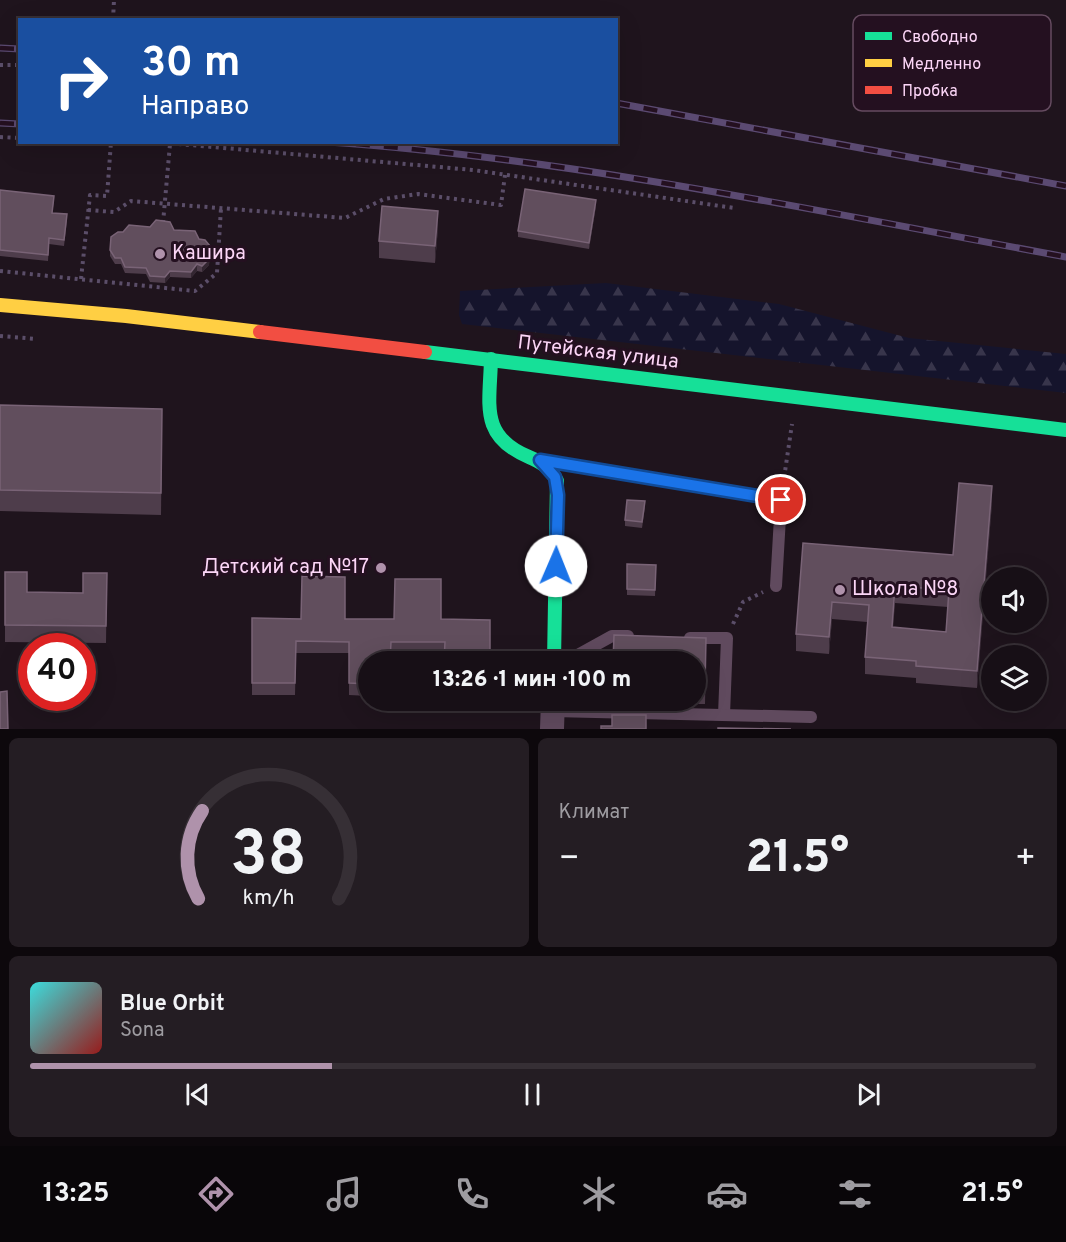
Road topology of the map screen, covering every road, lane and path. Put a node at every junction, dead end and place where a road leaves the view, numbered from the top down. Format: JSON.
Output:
{"nodes":[{"id":1,"x":114,"y":0,"type":"edge"},
{"id":2,"x":113,"y":18,"type":"edge"},
{"id":3,"x":0,"y":64,"type":"edge"},
{"id":4,"x":18,"y":65,"type":"edge"},
{"id":5,"x":0,"y":137,"type":"edge"},
{"id":6,"x":18,"y":138,"type":"edge"},
{"id":7,"x":111,"y":144,"type":"edge"},
{"id":8,"x":170,"y":144,"type":"edge"},
{"id":9,"x":505,"y":175,"type":"junction"},
{"id":10,"x":164,"y":203,"type":"junction"},
{"id":11,"x":734,"y":207,"type":"dead end"},
{"id":12,"x":222,"y":208,"type":"junction"},
{"id":13,"x":88,"y":210,"type":"junction"},
{"id":14,"x":162,"y":227,"type":"edge"},
{"id":15,"x":0,"y":271,"type":"edge"},
{"id":16,"x":81,"y":279,"type":"junction"},
{"id":17,"x":0,"y":305,"type":"edge"},
{"id":18,"x":491,"y":359,"type":"junction"},
{"id":19,"x":792,"y":421,"type":"dead end"},
{"id":20,"x":1066,"y":430,"type":"edge"},
{"id":21,"x":540,"y":460,"type":"junction"},
{"id":22,"x":785,"y":472,"type":"dead end"},
{"id":23,"x":776,"y":586,"type":"joint"},
{"id":24,"x":646,"y":637,"type":"edge"},
{"id":25,"x":681,"y":637,"type":"edge"},
{"id":26,"x":727,"y":638,"type":"junction"},
{"id":27,"x":554,"y":651,"type":"edge"},
{"id":28,"x":585,"y":651,"type":"edge"},
{"id":29,"x":553,"y":713,"type":"edge"},
{"id":30,"x":724,"y":715,"type":"junction"},
{"id":31,"x":811,"y":717,"type":"dead end"}],
"edges":[{"from":1,"to":2,"type":"path"},
{"from":3,"to":4,"type":"path"},
{"from":5,"to":6,"type":"path"},
{"from":7,"to":13,"type":"path"},
{"from":8,"to":9,"type":"path"},
{"from":8,"to":10,"type":"path"},
{"from":9,"to":11,"type":"path"},
{"from":9,"to":12,"type":"path"},
{"from":10,"to":12,"type":"path"},
{"from":10,"to":13,"type":"path"},
{"from":10,"to":14,"type":"path"},
{"from":12,"to":16,"type":"path"},
{"from":13,"to":16,"type":"path"},
{"from":15,"to":16,"type":"path"},
{"from":17,"to":18,"type":"main road","name":"Путейская улица"},
{"from":18,"to":20,"type":"main road","name":"Путейская улица"},
{"from":18,"to":21,"type":"main road"},
{"from":19,"to":22,"type":"path"},
{"from":21,"to":23,"type":"lane"},
{"from":21,"to":27,"type":"main road"},
{"from":23,"to":26,"type":"path"},
{"from":24,"to":28,"type":"lane"},
{"from":25,"to":26,"type":"lane"},
{"from":26,"to":30,"type":"lane"},
{"from":29,"to":30,"type":"lane"},
{"from":30,"to":31,"type":"lane"}]}
